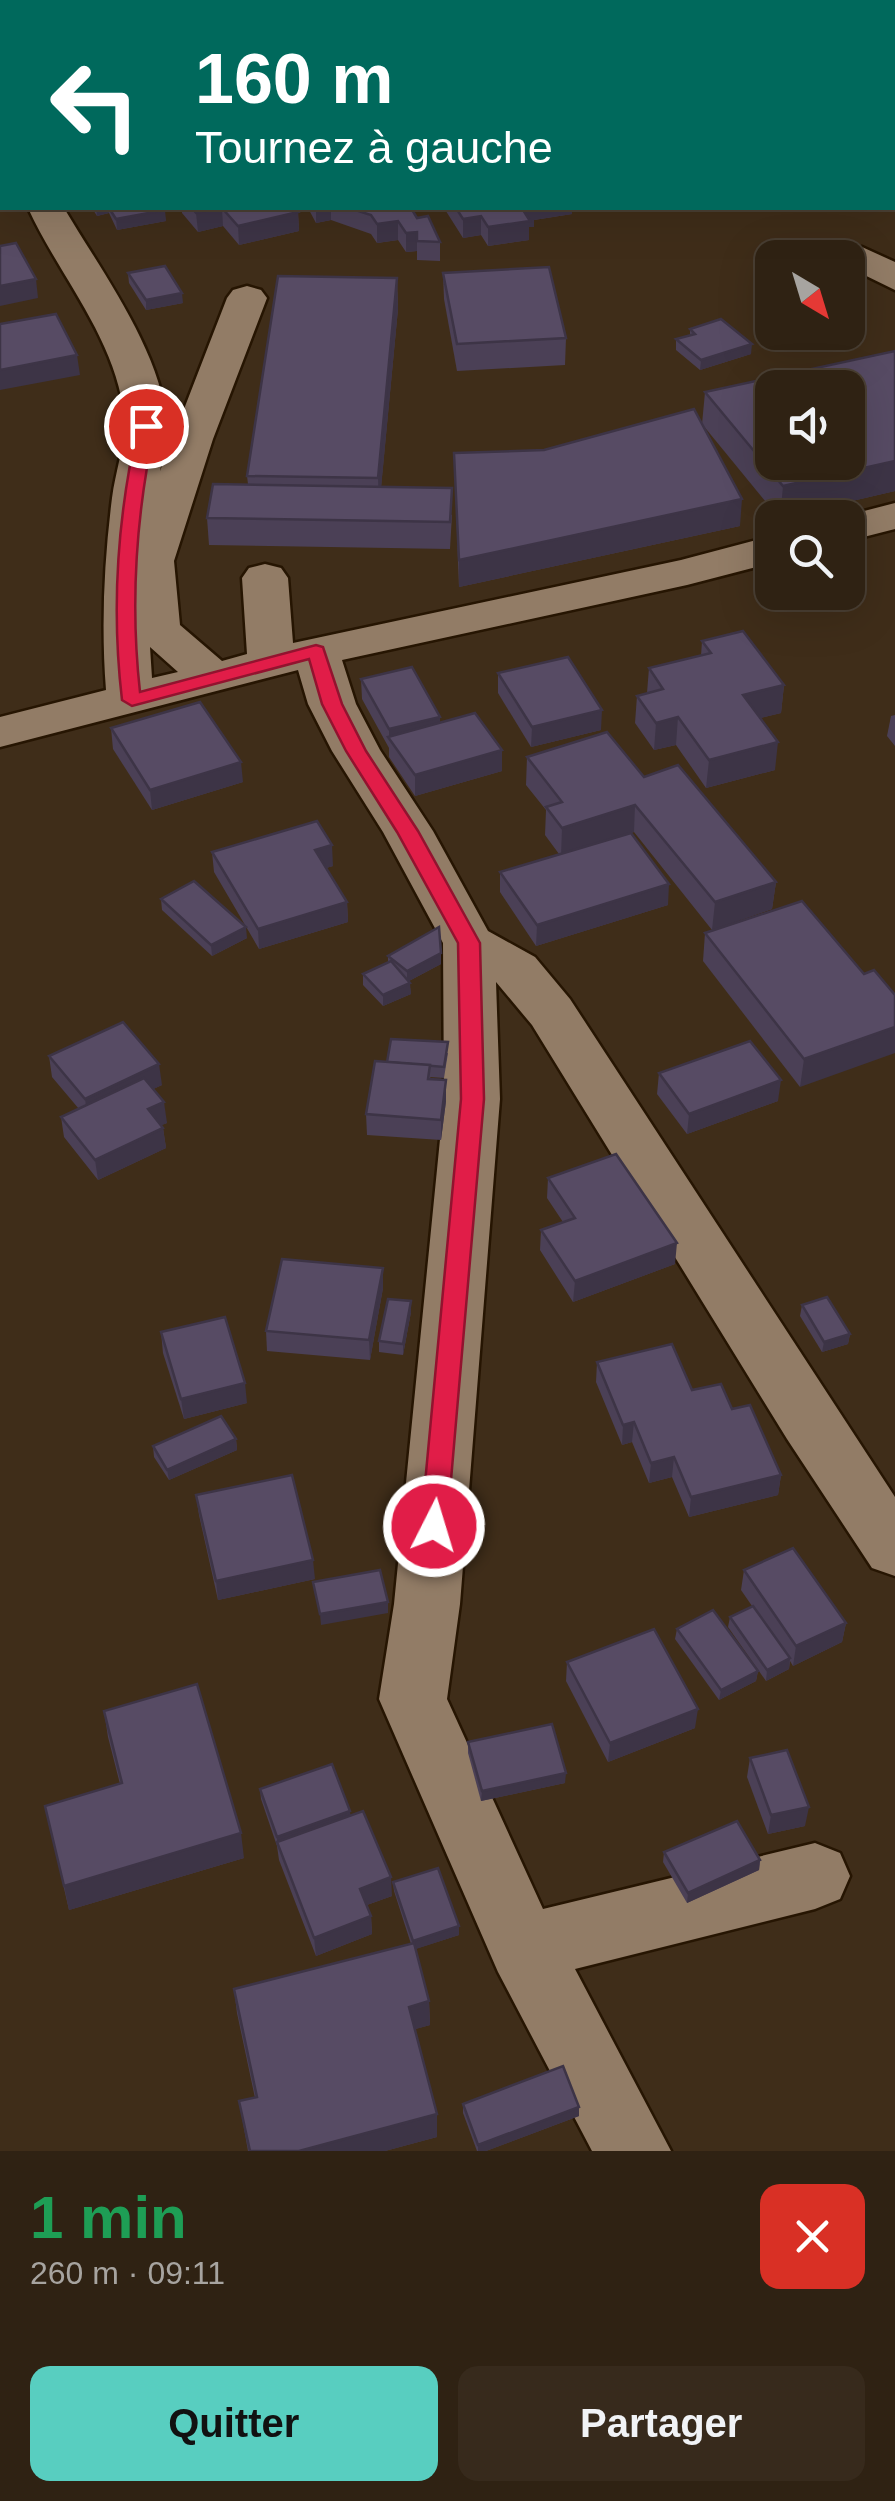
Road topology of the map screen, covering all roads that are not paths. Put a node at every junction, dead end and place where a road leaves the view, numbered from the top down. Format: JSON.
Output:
{"nodes":[{"id":1,"x":47,"y":210,"type":"edge"},
{"id":2,"x":865,"y":260,"type":"edge"},
{"id":3,"x":895,"y":278,"type":"edge"},
{"id":4,"x":247,"y":298,"type":"dead end"},
{"id":5,"x":895,"y":516,"type":"edge"},
{"id":6,"x":865,"y":524,"type":"edge"},
{"id":7,"x":755,"y":553,"type":"edge"},
{"id":8,"x":265,"y":578,"type":"dead end"},
{"id":9,"x":293,"y":657,"type":"junction"},
{"id":10,"x":214,"y":678,"type":"junction"},
{"id":11,"x":132,"y":700,"type":"junction"},
{"id":12,"x":0,"y":732,"type":"edge"},
{"id":13,"x":469,"y":943,"type":"junction"},
{"id":14,"x":895,"y":1548,"type":"edge"},
{"id":15,"x":815,"y":1876,"type":"dead end"},
{"id":16,"x":524,"y":1948,"type":"junction"},
{"id":17,"x":634,"y":2151,"type":"edge"}],
"edges":[{"from":1,"to":11,"type":"street"},
{"from":2,"to":3,"type":"street"},
{"from":4,"to":10,"type":"street"},
{"from":5,"to":6,"type":"street"},
{"from":7,"to":9,"type":"street"},
{"from":8,"to":9,"type":"street"},
{"from":9,"to":10,"type":"street"},
{"from":9,"to":13,"type":"street"},
{"from":10,"to":11,"type":"street"},
{"from":11,"to":12,"type":"street"},
{"from":13,"to":14,"type":"street"},
{"from":13,"to":16,"type":"street"},
{"from":15,"to":16,"type":"street"},
{"from":16,"to":17,"type":"street"}]}
